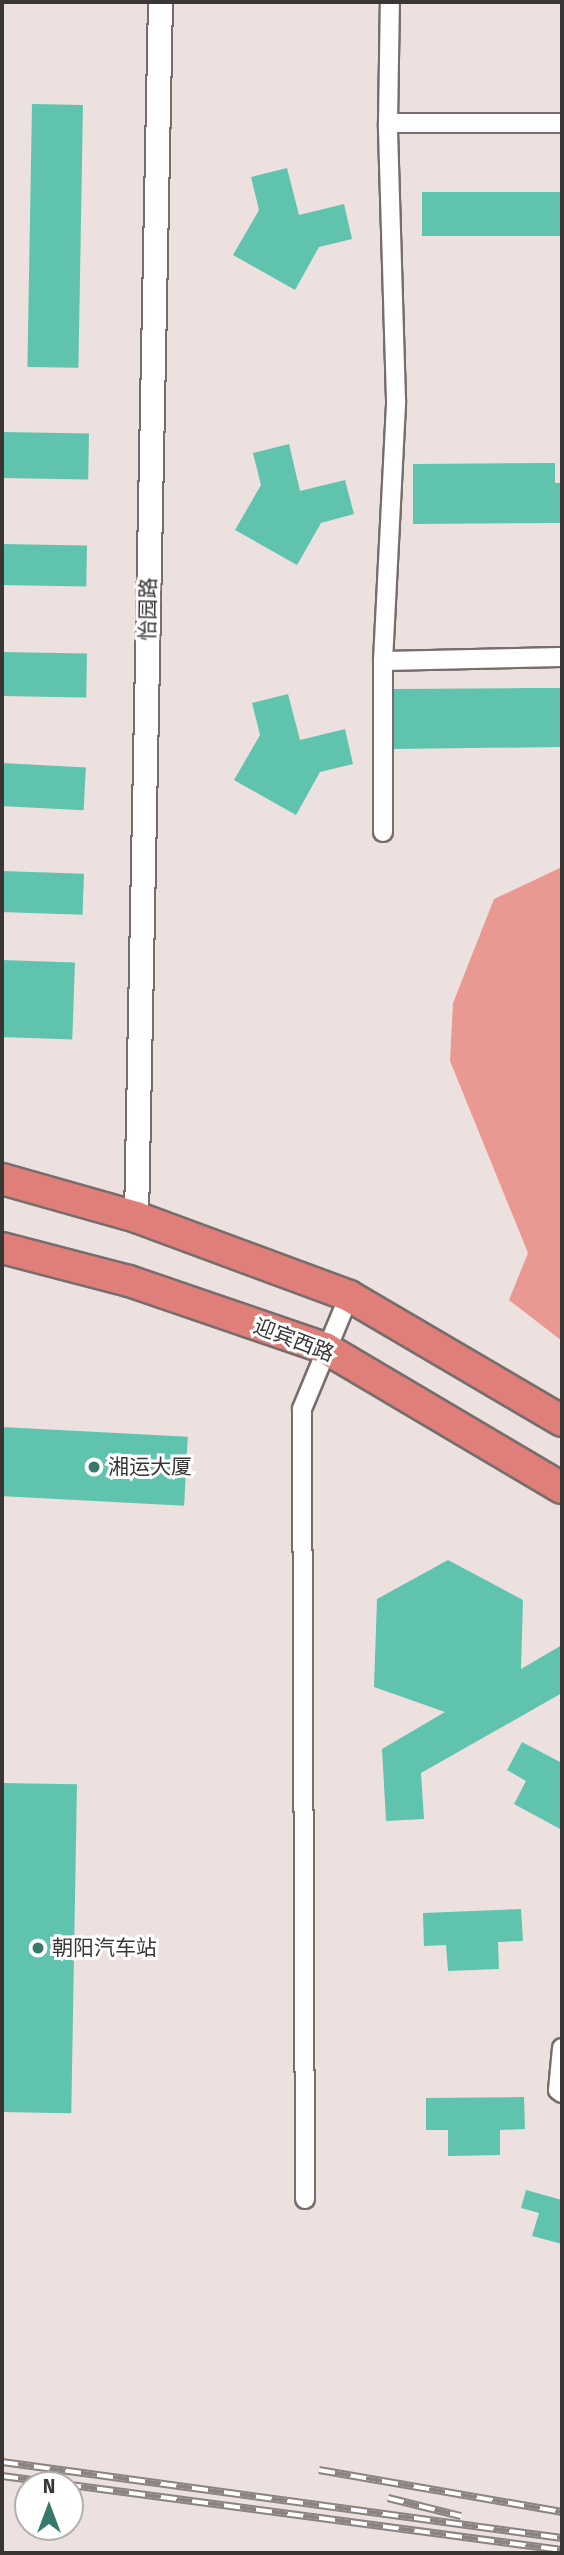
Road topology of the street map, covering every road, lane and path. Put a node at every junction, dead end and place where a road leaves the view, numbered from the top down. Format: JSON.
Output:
{"nodes":[{"id":1,"x":147,"y":2,"type":"edge"},
{"id":2,"x":160,"y":2,"type":"edge"},
{"id":3,"x":390,"y":2,"type":"edge"},
{"id":4,"x":562,"y":123,"type":"edge"},
{"id":5,"x":387,"y":124,"type":"junction"},
{"id":6,"x":562,"y":657,"type":"edge"},
{"id":7,"x":383,"y":661,"type":"junction"},
{"id":8,"x":383,"y":832,"type":"dead end"},
{"id":9,"x":2,"y":1179,"type":"edge"},
{"id":10,"x":136,"y":1217,"type":"junction"},
{"id":11,"x":2,"y":1248,"type":"edge"},
{"id":12,"x":349,"y":1296,"type":"junction"},
{"id":13,"x":325,"y":1348,"type":"junction"},
{"id":14,"x":562,"y":1422,"type":"edge"},
{"id":15,"x":562,"y":1488,"type":"edge"},
{"id":16,"x":562,"y":2048,"type":"edge"},
{"id":17,"x":562,"y":2092,"type":"edge"},
{"id":18,"x":305,"y":2199,"type":"dead end"}],
"edges":[{"from":1,"to":2,"type":"street"},
{"from":2,"to":10,"type":"street","name":"怡园路"},
{"from":3,"to":5,"type":"street"},
{"from":4,"to":5,"type":"street"},
{"from":5,"to":7,"type":"street"},
{"from":6,"to":7,"type":"street"},
{"from":7,"to":8,"type":"street"},
{"from":9,"to":10,"type":"highway"},
{"from":10,"to":12,"type":"highway"},
{"from":11,"to":13,"type":"highway","name":"迎宾西路"},
{"from":12,"to":13,"type":"street"},
{"from":12,"to":14,"type":"highway"},
{"from":13,"to":15,"type":"highway","name":"迎宾西路"},
{"from":13,"to":18,"type":"street"},
{"from":16,"to":17,"type":"street"}]}
